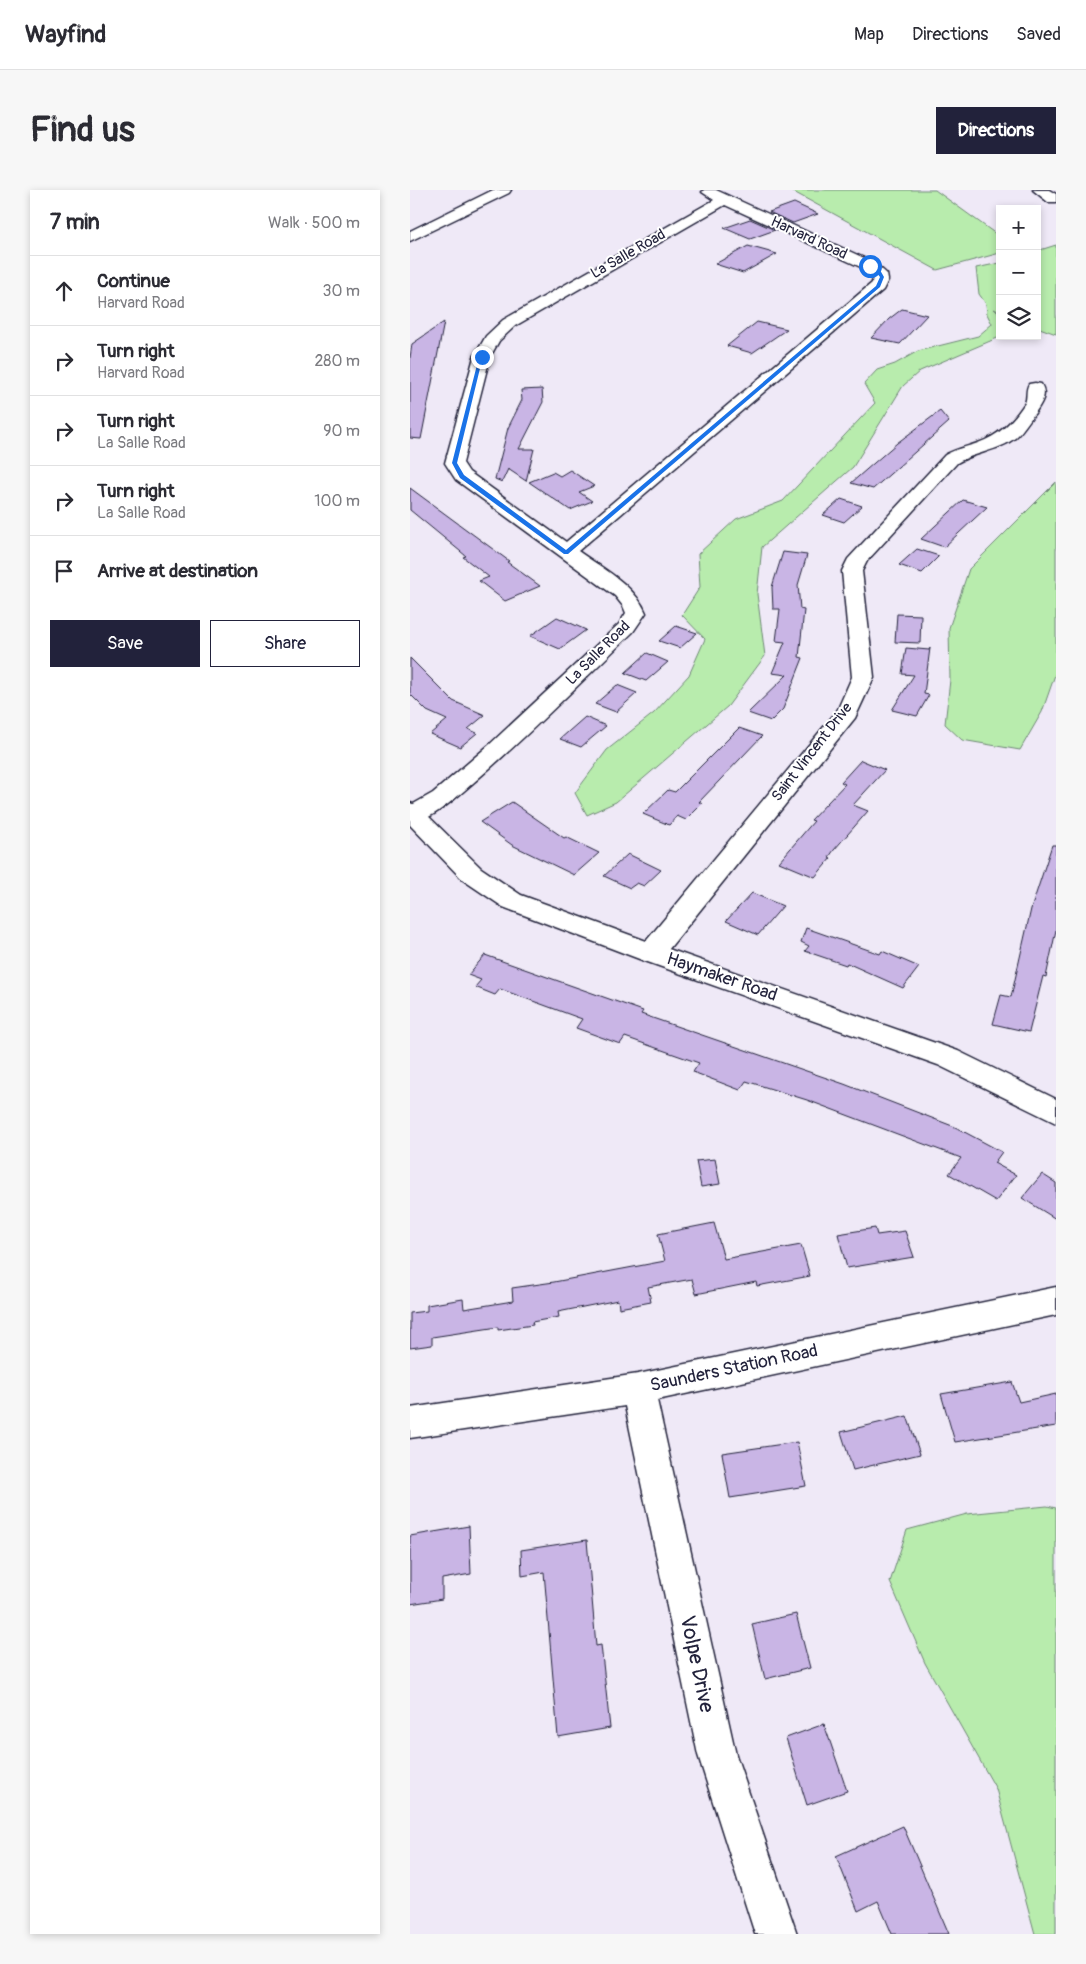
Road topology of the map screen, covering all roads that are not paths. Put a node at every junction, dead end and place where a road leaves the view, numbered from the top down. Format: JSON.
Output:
{"nodes":[{"id":1,"x":504,"y":190,"type":"edge"},
{"id":2,"x":706,"y":190,"type":"edge"},
{"id":3,"x":1040,"y":190,"type":"edge"},
{"id":4,"x":1056,"y":198,"type":"edge"},
{"id":5,"x":725,"y":199,"type":"junction"},
{"id":6,"x":410,"y":237,"type":"edge"},
{"id":7,"x":1035,"y":388,"type":"dead end"},
{"id":8,"x":566,"y":552,"type":"junction"},
{"id":9,"x":411,"y":814,"type":"edge"},
{"id":10,"x":651,"y":953,"type":"junction"},
{"id":11,"x":1056,"y":1112,"type":"edge"},
{"id":12,"x":1056,"y":1301,"type":"edge"},
{"id":13,"x":638,"y":1389,"type":"junction"},
{"id":14,"x":410,"y":1423,"type":"edge"},
{"id":15,"x":776,"y":1934,"type":"edge"}],
"edges":[{"from":1,"to":6,"type":"street"},
{"from":2,"to":5,"type":"street","name":"Harvard Road"},
{"from":3,"to":4,"type":"street"},
{"from":5,"to":8,"type":"street","name":"La Salle Road"},
{"from":5,"to":8,"type":"street","name":"Harvard Road"},
{"from":7,"to":10,"type":"street","name":"Saint Vincent Drive"},
{"from":8,"to":9,"type":"street","name":"La Salle Road"},
{"from":9,"to":10,"type":"street","name":"Haymaker Road"},
{"from":10,"to":11,"type":"street","name":"Haymaker Road"},
{"from":12,"to":13,"type":"street","name":"Saunders Station Road"},
{"from":13,"to":14,"type":"street","name":"Saunders Station Road"},
{"from":13,"to":15,"type":"street","name":"Volpe Drive"}]}
